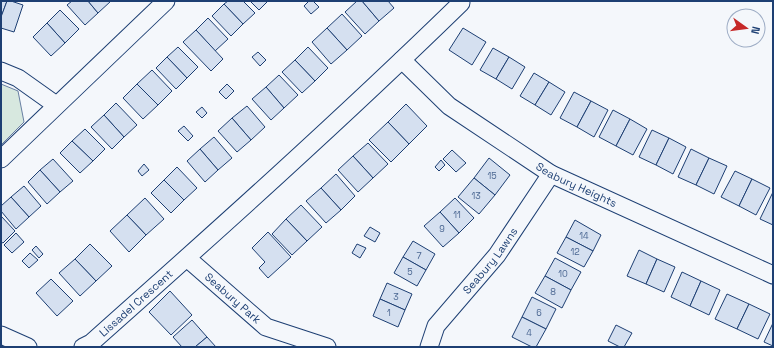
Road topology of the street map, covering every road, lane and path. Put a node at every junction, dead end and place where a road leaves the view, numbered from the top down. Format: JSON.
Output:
{"nodes":[{"id":1,"x":166,"y":1,"type":"edge"},
{"id":2,"x":460,"y":3,"type":"dead end"},
{"id":3,"x":402,"y":60,"type":"junction"},
{"id":4,"x":1,"y":72,"type":"edge"},
{"id":5,"x":56,"y":105,"type":"junction"},
{"id":6,"x":1,"y":158,"type":"edge"},
{"id":7,"x":551,"y":174,"type":"junction"},
{"id":8,"x":187,"y":258,"type":"junction"},
{"id":9,"x":773,"y":275,"type":"edge"},
{"id":10,"x":1,"y":335,"type":"edge"},
{"id":11,"x":28,"y":347,"type":"edge"},
{"id":12,"x":83,"y":347,"type":"edge"},
{"id":13,"x":327,"y":347,"type":"edge"},
{"id":14,"x":429,"y":347,"type":"edge"}],
"edges":[{"from":1,"to":5,"type":"street"},
{"from":2,"to":3,"type":"street","name":"Lissadel Crescent"},
{"from":3,"to":7,"type":"street","name":"Seabury Heights"},
{"from":3,"to":8,"type":"street","name":"Lissadel Crescent"},
{"from":4,"to":5,"type":"street"},
{"from":5,"to":6,"type":"street"},
{"from":7,"to":9,"type":"street","name":"Seabury Heights"},
{"from":7,"to":14,"type":"street","name":"Seabury Lawns"},
{"from":8,"to":12,"type":"street","name":"Lissadel Crescent"},
{"from":8,"to":13,"type":"street","name":"Seabury Park"},
{"from":10,"to":11,"type":"street"}]}
